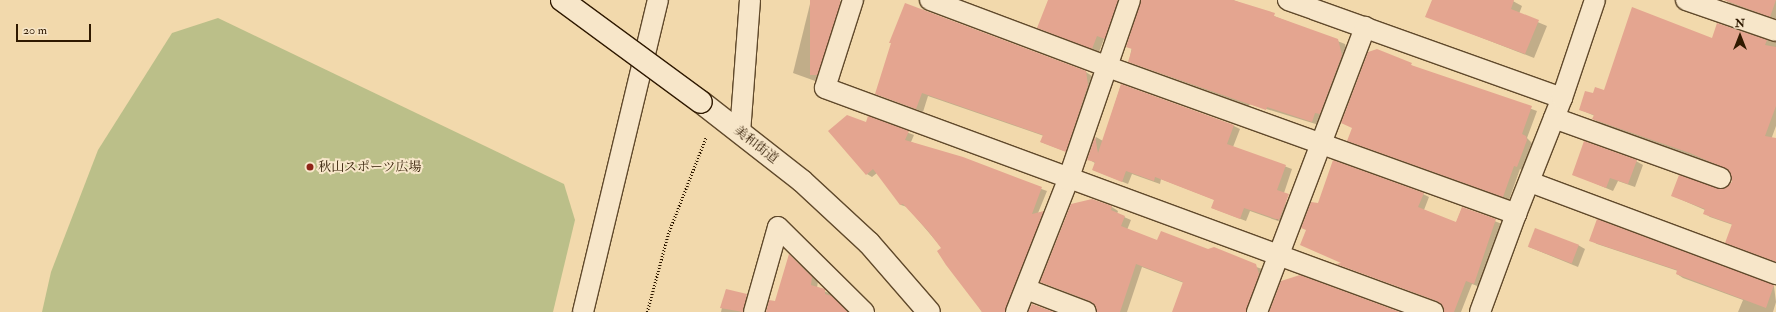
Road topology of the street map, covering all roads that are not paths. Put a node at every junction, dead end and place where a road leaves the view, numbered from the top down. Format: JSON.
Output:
{"nodes":[{"id":1,"x":562,"y":0,"type":"edge"},
{"id":2,"x":658,"y":0,"type":"edge"},
{"id":3,"x":750,"y":0,"type":"edge"},
{"id":4,"x":853,"y":0,"type":"edge"},
{"id":5,"x":930,"y":0,"type":"edge"},
{"id":6,"x":1130,"y":0,"type":"edge"},
{"id":7,"x":1288,"y":0,"type":"edge"},
{"id":8,"x":1595,"y":0,"type":"edge"},
{"id":9,"x":1686,"y":0,"type":"edge"},
{"id":10,"x":1365,"y":27,"type":"junction"},
{"id":11,"x":1776,"y":31,"type":"edge"},
{"id":12,"x":1108,"y":67,"type":"junction"},
{"id":13,"x":1562,"y":98,"type":"junction"},
{"id":14,"x":1554,"y":118,"type":"junction"},
{"id":15,"x":740,"y":133,"type":"junction"},
{"id":16,"x":1321,"y":142,"type":"junction"},
{"id":17,"x":1721,"y":178,"type":"dead end"},
{"id":18,"x":1068,"y":180,"type":"junction"},
{"id":19,"x":1530,"y":182,"type":"junction"},
{"id":20,"x":1516,"y":214,"type":"junction"},
{"id":21,"x":1278,"y":257,"type":"junction"},
{"id":22,"x":1776,"y":274,"type":"edge"},
{"id":23,"x":1026,"y":290,"type":"junction"},
{"id":24,"x":583,"y":312,"type":"edge"},
{"id":25,"x":754,"y":312,"type":"edge"},
{"id":26,"x":864,"y":312,"type":"edge"},
{"id":27,"x":929,"y":312,"type":"edge"},
{"id":28,"x":1016,"y":312,"type":"edge"},
{"id":29,"x":1086,"y":312,"type":"edge"},
{"id":30,"x":1257,"y":312,"type":"edge"},
{"id":31,"x":1433,"y":312,"type":"edge"},
{"id":32,"x":1480,"y":312,"type":"edge"}],
"edges":[{"from":1,"to":15,"type":"main road","name":"美和街道","bridge":true},
{"from":2,"to":24,"type":"street"},
{"from":3,"to":15,"type":"street"},
{"from":4,"to":18,"type":"street"},
{"from":5,"to":12,"type":"street"},
{"from":6,"to":12,"type":"street"},
{"from":7,"to":10,"type":"street"},
{"from":8,"to":13,"type":"street"},
{"from":9,"to":11,"type":"street"},
{"from":10,"to":13,"type":"street"},
{"from":10,"to":16,"type":"street"},
{"from":12,"to":16,"type":"street"},
{"from":12,"to":18,"type":"street"},
{"from":13,"to":14,"type":"street"},
{"from":14,"to":17,"type":"street"},
{"from":14,"to":19,"type":"street"},
{"from":15,"to":27,"type":"main road","name":"美和街道"},
{"from":16,"to":20,"type":"street"},
{"from":16,"to":21,"type":"street"},
{"from":18,"to":21,"type":"street"},
{"from":18,"to":23,"type":"street"},
{"from":19,"to":20,"type":"street"},
{"from":19,"to":22,"type":"street"},
{"from":20,"to":32,"type":"street"},
{"from":21,"to":30,"type":"street"},
{"from":21,"to":31,"type":"street"},
{"from":23,"to":28,"type":"street"},
{"from":23,"to":29,"type":"street"},
{"from":25,"to":26,"type":"street"}]}
